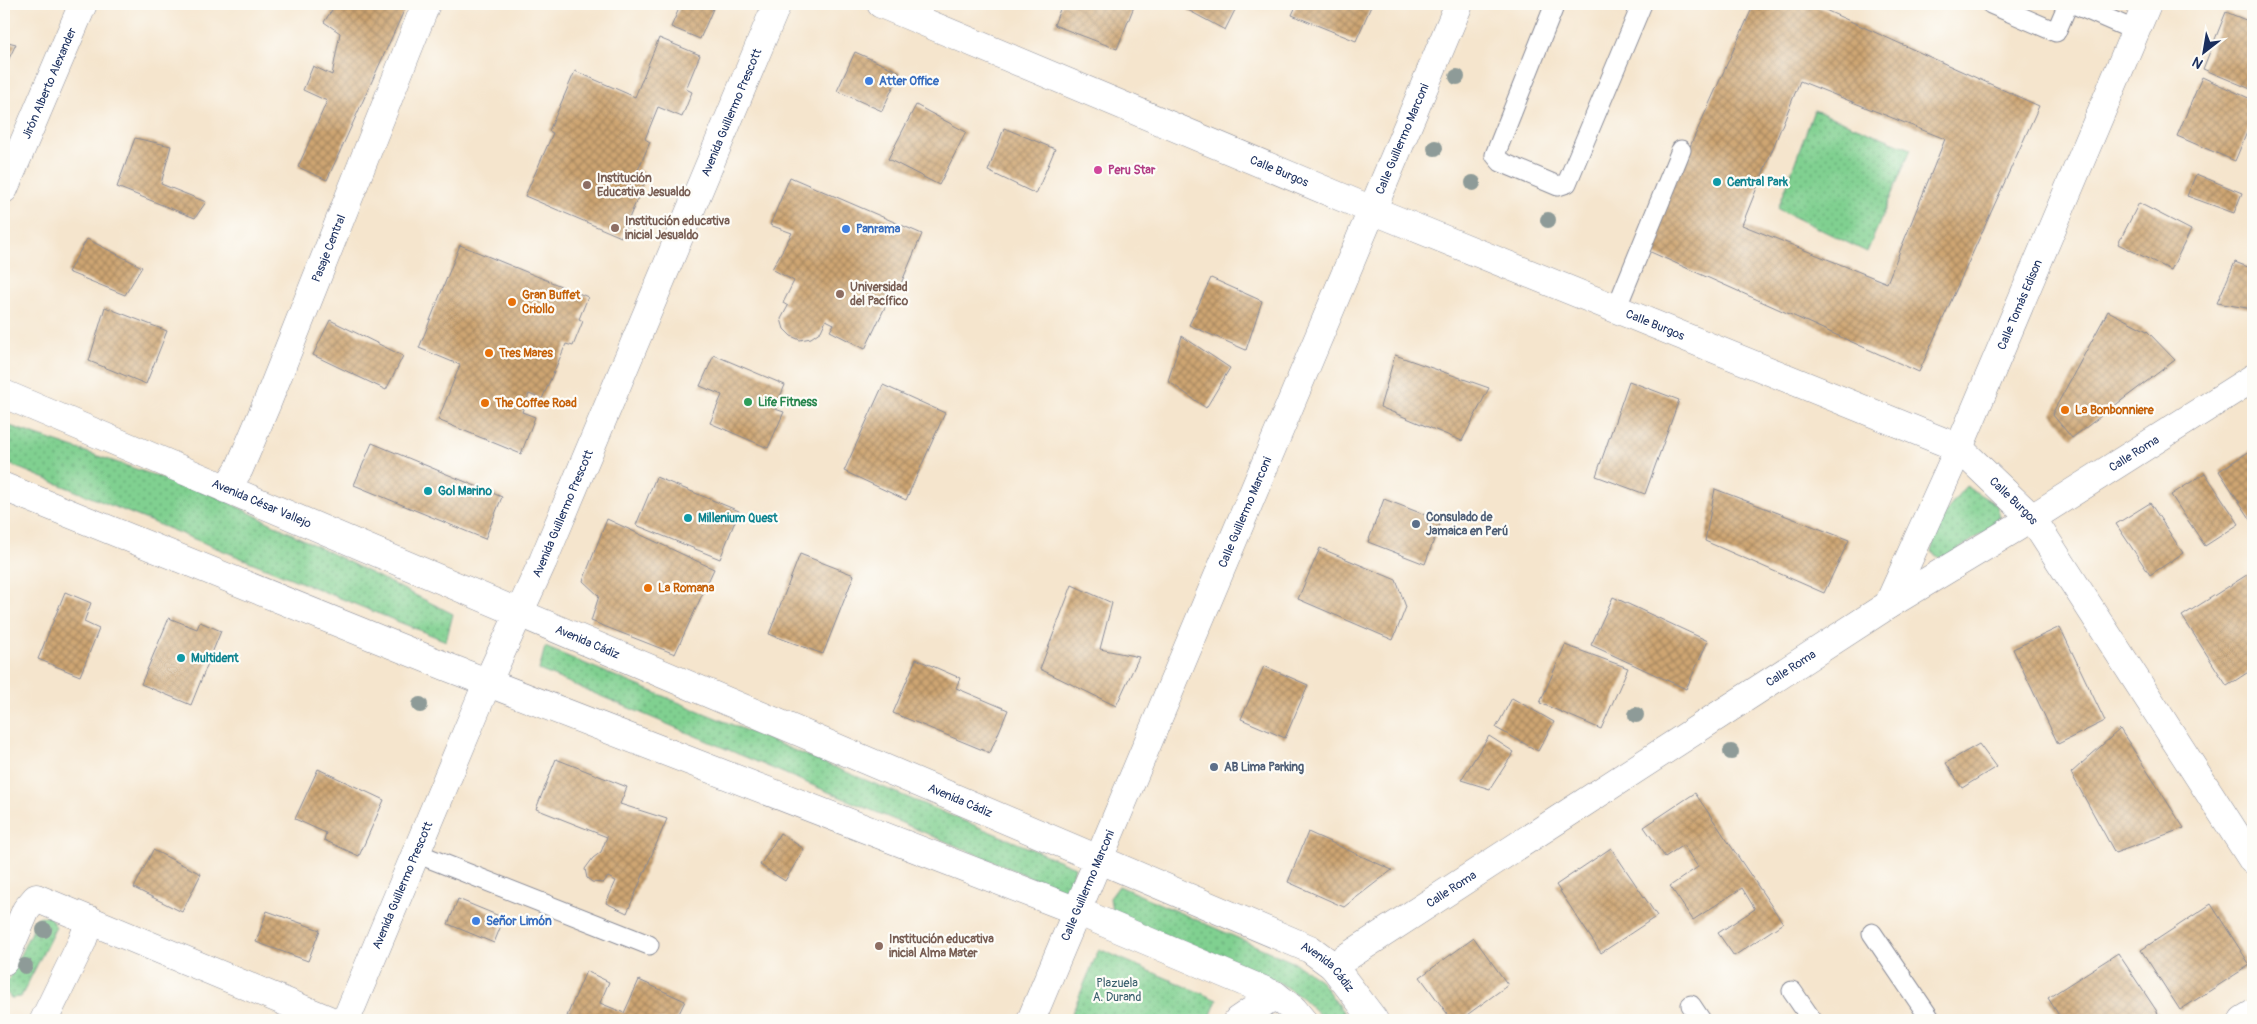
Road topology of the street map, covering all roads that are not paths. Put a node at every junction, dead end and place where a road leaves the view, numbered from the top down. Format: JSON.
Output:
{"nodes":[{"id":1,"x":83,"y":4,"type":"edge"},
{"id":2,"x":426,"y":4,"type":"edge"},
{"id":3,"x":777,"y":4,"type":"edge"},
{"id":4,"x":881,"y":4,"type":"edge"},
{"id":5,"x":1459,"y":4,"type":"edge"},
{"id":6,"x":1555,"y":4,"type":"edge"},
{"id":7,"x":1642,"y":4,"type":"edge"},
{"id":8,"x":1991,"y":4,"type":"edge"},
{"id":9,"x":2068,"y":4,"type":"edge"},
{"id":10,"x":2074,"y":4,"type":"edge"},
{"id":11,"x":2147,"y":4,"type":"edge"},
{"id":12,"x":2136,"y":31,"type":"junction"},
{"id":13,"x":1681,"y":150,"type":"dead end"},
{"id":14,"x":4,"y":189,"type":"edge"},
{"id":15,"x":1372,"y":210,"type":"junction"},
{"id":16,"x":1616,"y":309,"type":"junction"},
{"id":17,"x":2253,"y":378,"type":"edge"},
{"id":18,"x":4,"y":394,"type":"edge"},
{"id":19,"x":1959,"y":448,"type":"junction"},
{"id":20,"x":4,"y":487,"type":"edge"},
{"id":21,"x":226,"y":488,"type":"junction"},
{"id":22,"x":2032,"y":518,"type":"junction"},
{"id":23,"x":1888,"y":605,"type":"junction"},
{"id":24,"x":520,"y":612,"type":"junction"},
{"id":25,"x":488,"y":681,"type":"junction"},
{"id":26,"x":416,"y":853,"type":"junction"},
{"id":27,"x":1099,"y":859,"type":"junction"},
{"id":28,"x":2253,"y":861,"type":"edge"},
{"id":29,"x":1077,"y":911,"type":"junction"},
{"id":30,"x":90,"y":920,"type":"junction"},
{"id":31,"x":1872,"y":933,"type":"dead end"},
{"id":32,"x":650,"y":945,"type":"dead end"},
{"id":33,"x":4,"y":961,"type":"edge"},
{"id":34,"x":1333,"y":966,"type":"junction"},
{"id":35,"x":1792,"y":991,"type":"dead end"},
{"id":36,"x":1275,"y":996,"type":"junction"},
{"id":37,"x":2253,"y":1014,"type":"edge"},
{"id":38,"x":44,"y":1020,"type":"edge"},
{"id":39,"x":329,"y":1020,"type":"edge"},
{"id":40,"x":346,"y":1020,"type":"edge"},
{"id":41,"x":1031,"y":1020,"type":"edge"},
{"id":42,"x":1238,"y":1020,"type":"edge"},
{"id":43,"x":1302,"y":1020,"type":"edge"},
{"id":44,"x":1374,"y":1020,"type":"edge"},
{"id":45,"x":1812,"y":1020,"type":"edge"},
{"id":46,"x":1931,"y":1020,"type":"edge"},
{"id":47,"x":2243,"y":1020,"type":"edge"}],
"edges":[{"from":1,"to":14,"type":"street","name":"Jirón Alberto Alexander"},
{"from":2,"to":21,"type":"street","name":"Pasaje Central"},
{"from":3,"to":24,"type":"street","name":"Avenida Guillermo Prescott"},
{"from":4,"to":15,"type":"street","name":"Calle Burgos"},
{"from":5,"to":15,"type":"street","name":"Calle Guillermo Marconi"},
{"from":6,"to":7,"type":"lane"},
{"from":8,"to":9,"type":"lane"},
{"from":10,"to":12,"type":"lane"},
{"from":11,"to":12,"type":"street","name":"Calle Tomás Edison"},
{"from":12,"to":19,"type":"street","name":"Calle Tomás Edison"},
{"from":13,"to":16,"type":"lane"},
{"from":15,"to":16,"type":"street","name":"Calle Burgos"},
{"from":15,"to":27,"type":"street","name":"Calle Guillermo Marconi"},
{"from":16,"to":19,"type":"street","name":"Calle Burgos"},
{"from":17,"to":22,"type":"street","name":"Calle Roma"},
{"from":18,"to":21,"type":"street","name":"Avenida César Vallejo"},
{"from":19,"to":22,"type":"street","name":"Calle Burgos"},
{"from":19,"to":23,"type":"street","name":"Calle Tomás Edison"},
{"from":20,"to":25,"type":"street"},
{"from":21,"to":24,"type":"street","name":"Avenida César Vallejo"},
{"from":22,"to":23,"type":"street","name":"Calle Roma"},
{"from":22,"to":28,"type":"street","name":"Calle Burgos"},
{"from":23,"to":34,"type":"street","name":"Calle Roma"},
{"from":24,"to":25,"type":"street","name":"Avenida Guillermo Prescott"},
{"from":24,"to":27,"type":"street","name":"Avenida Cádiz"},
{"from":25,"to":26,"type":"street","name":"Avenida Guillermo Prescott"},
{"from":25,"to":29,"type":"street"},
{"from":26,"to":32,"type":"lane"},
{"from":26,"to":40,"type":"street","name":"Avenida Guillermo Prescott"},
{"from":27,"to":29,"type":"street","name":"Calle Guillermo Marconi"},
{"from":27,"to":34,"type":"street","name":"Avenida Cádiz"},
{"from":29,"to":36,"type":"street"},
{"from":29,"to":41,"type":"street","name":"Calle Guillermo Marconi"},
{"from":30,"to":33,"type":"street"},
{"from":30,"to":38,"type":"street"},
{"from":30,"to":39,"type":"street"},
{"from":31,"to":46,"type":"lane"},
{"from":34,"to":44,"type":"street","name":"Avenida Cádiz"},
{"from":35,"to":45,"type":"lane"},
{"from":36,"to":42,"type":"street"},
{"from":36,"to":43,"type":"street"},
{"from":37,"to":47,"type":"street"}]}
